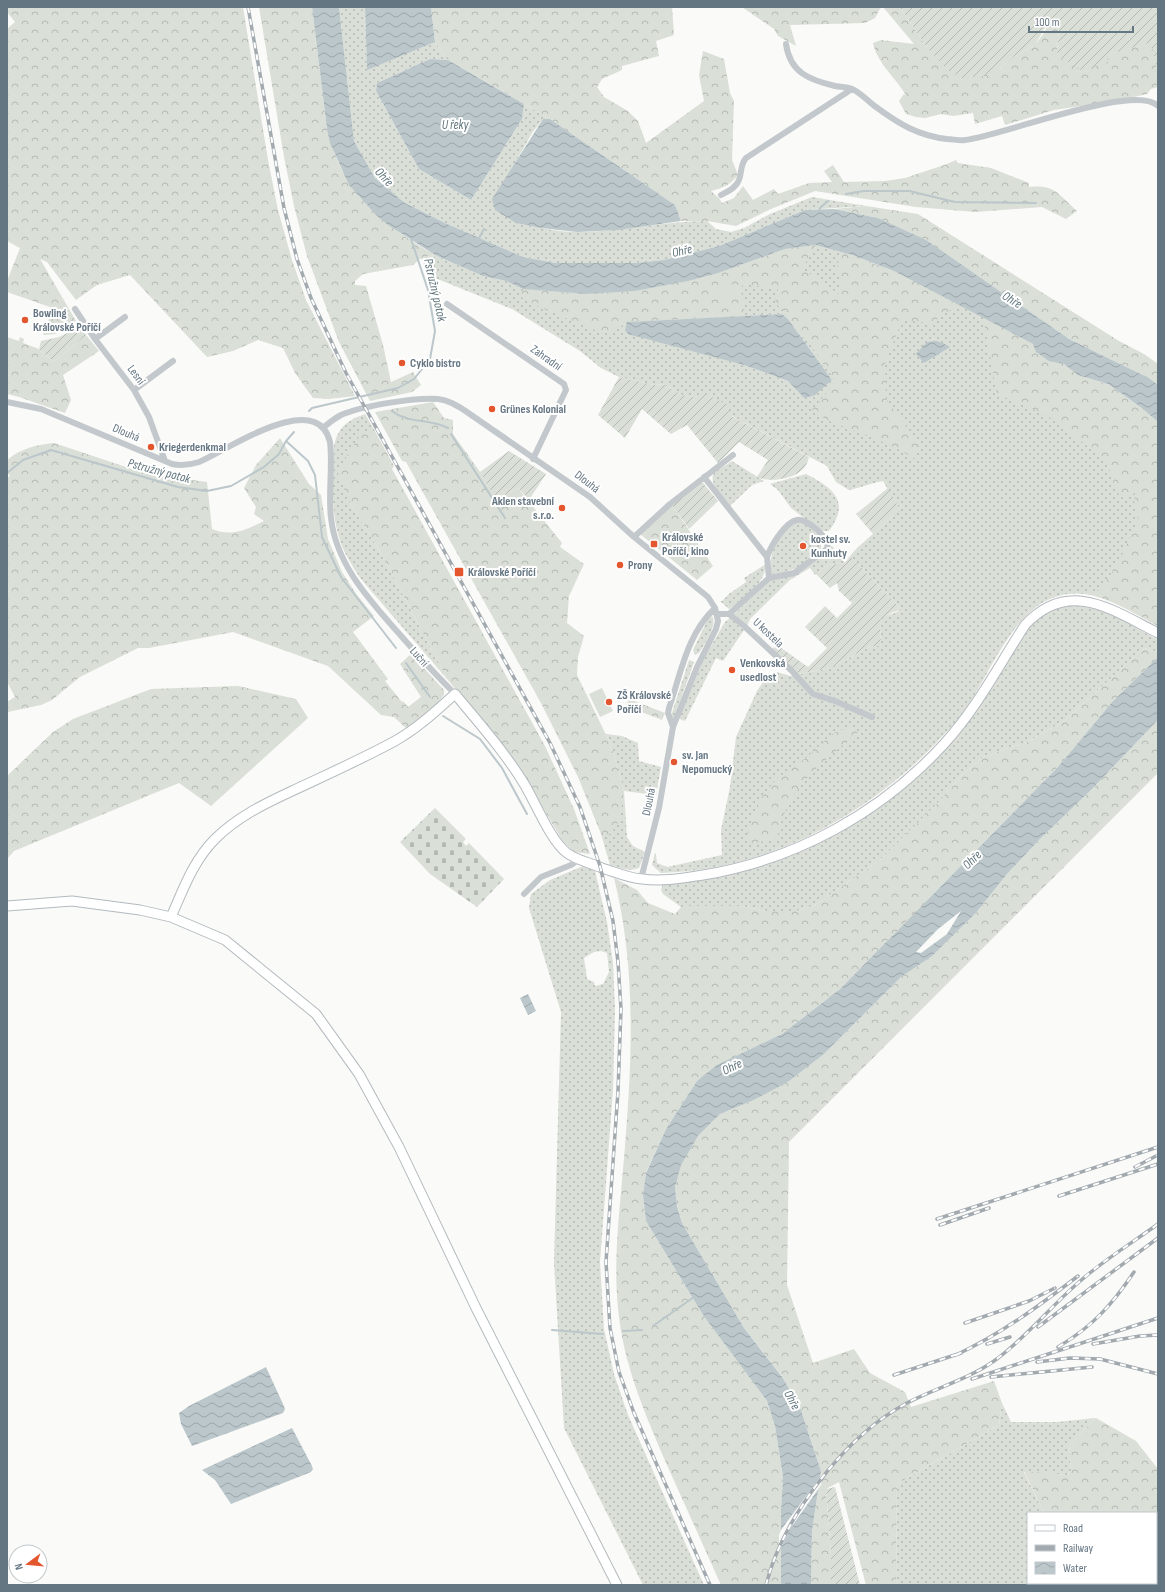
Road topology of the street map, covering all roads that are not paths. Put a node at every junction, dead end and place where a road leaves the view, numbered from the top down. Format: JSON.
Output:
{"nodes":[{"id":1,"x":786,"y":44,"type":"dead end"},
{"id":2,"x":852,"y":89,"type":"junction"},
{"id":3,"x":1158,"y":106,"type":"edge"},
{"id":4,"x":721,"y":195,"type":"dead end"},
{"id":5,"x":447,"y":304,"type":"dead end"},
{"id":6,"x":74,"y":309,"type":"dead end"},
{"id":7,"x":125,"y":318,"type":"dead end"},
{"id":8,"x":95,"y":339,"type":"junction"},
{"id":9,"x":173,"y":361,"type":"dead end"},
{"id":10,"x":134,"y":390,"type":"junction"},
{"id":11,"x":7,"y":402,"type":"edge"},
{"id":12,"x":324,"y":427,"type":"junction"},
{"id":13,"x":733,"y":455,"type":"dead end"},
{"id":14,"x":533,"y":459,"type":"junction"},
{"id":15,"x":164,"y":461,"type":"junction"},
{"id":16,"x":704,"y":477,"type":"junction"},
{"id":17,"x":634,"y":537,"type":"junction"},
{"id":18,"x":767,"y":557,"type":"junction"},
{"id":19,"x":768,"y":578,"type":"junction"},
{"id":20,"x":715,"y":608,"type":"junction"},
{"id":21,"x":717,"y":614,"type":"junction"},
{"id":22,"x":729,"y":614,"type":"junction"},
{"id":23,"x":1158,"y":633,"type":"edge"},
{"id":24,"x":455,"y":694,"type":"junction"},
{"id":25,"x":872,"y":717,"type":"dead end"},
{"id":26,"x":673,"y":727,"type":"junction"},
{"id":27,"x":579,"y":859,"type":"junction"},
{"id":28,"x":641,"y":879,"type":"junction"},
{"id":29,"x":524,"y":894,"type":"dead end"},
{"id":30,"x":7,"y":906,"type":"edge"},
{"id":31,"x":171,"y":918,"type":"junction"},
{"id":32,"x":617,"y":1585,"type":"edge"}],
"edges":[{"from":1,"to":2,"type":"street"},
{"from":2,"to":3,"type":"street"},
{"from":2,"to":4,"type":"street"},
{"from":5,"to":14,"type":"street","name":"Zahradní"},
{"from":6,"to":8,"type":"street","name":"Lesní"},
{"from":7,"to":8,"type":"street"},
{"from":8,"to":10,"type":"street","name":"Lesní"},
{"from":9,"to":10,"type":"street"},
{"from":10,"to":15,"type":"street","name":"Lesní"},
{"from":11,"to":15,"type":"street","name":"Dlouhá"},
{"from":12,"to":14,"type":"street","name":"Dlouhá"},
{"from":12,"to":15,"type":"street","name":"Dlouhá"},
{"from":12,"to":24,"type":"street","name":"Luční"},
{"from":13,"to":16,"type":"street"},
{"from":14,"to":17,"type":"street","name":"Dlouhá"},
{"from":16,"to":17,"type":"street"},
{"from":16,"to":18,"type":"street"},
{"from":17,"to":20,"type":"street","name":"Dlouhá"},
{"from":18,"to":19,"type":"street"},
{"from":18,"to":19,"type":"street"},
{"from":19,"to":22,"type":"street"},
{"from":20,"to":21,"type":"street","name":"Dlouhá"},
{"from":20,"to":26,"type":"street","name":"Dlouhá"},
{"from":21,"to":22,"type":"street"},
{"from":21,"to":26,"type":"street","name":"Dlouhá"},
{"from":22,"to":25,"type":"street","name":"U kostela"},
{"from":23,"to":28,"type":"street","name":"Luční"},
{"from":24,"to":27,"type":"street","name":"Luční"},
{"from":24,"to":31,"type":"street"},
{"from":26,"to":28,"type":"street","name":"Dlouhá"},
{"from":27,"to":28,"type":"street","name":"Luční"},
{"from":27,"to":29,"type":"street"},
{"from":30,"to":31,"type":"street"},
{"from":31,"to":32,"type":"street"}]}
